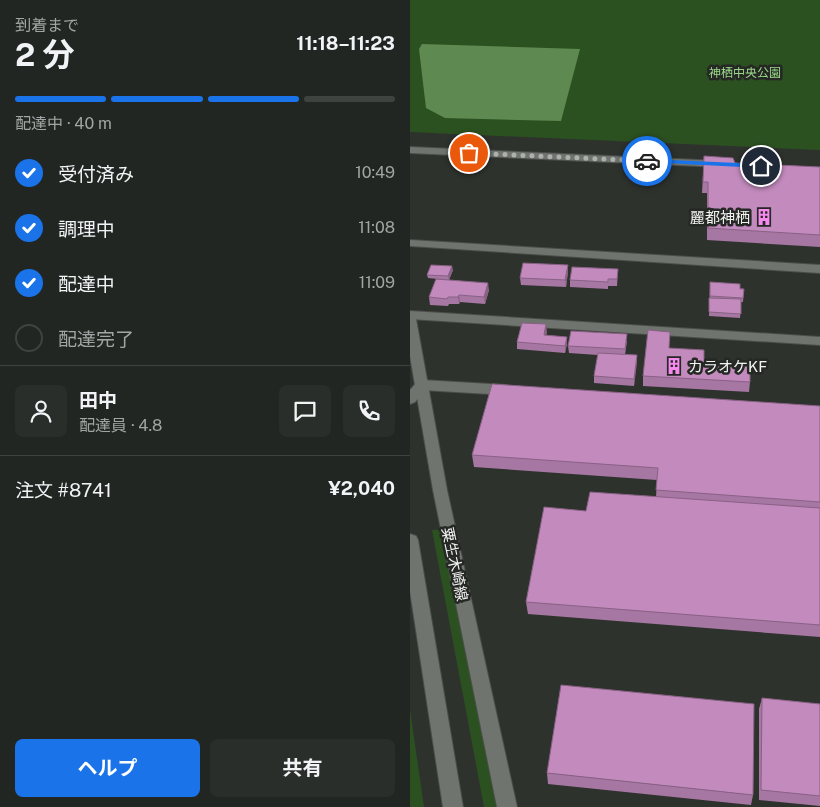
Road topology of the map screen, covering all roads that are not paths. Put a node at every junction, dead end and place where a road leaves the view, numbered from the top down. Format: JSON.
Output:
{"nodes":[{"id":1,"x":410,"y":150,"type":"edge"},
{"id":2,"x":732,"y":165,"type":"edge"},
{"id":3,"x":410,"y":243,"type":"edge"},
{"id":4,"x":820,"y":269,"type":"edge"},
{"id":5,"x":410,"y":315,"type":"edge"},
{"id":6,"x":410,"y":319,"type":"edge"},
{"id":7,"x":820,"y":341,"type":"edge"},
{"id":8,"x":416,"y":386,"type":"edge"},
{"id":9,"x":522,"y":392,"type":"edge"},
{"id":10,"x":410,"y":399,"type":"edge"},
{"id":11,"x":410,"y":540,"type":"edge"},
{"id":12,"x":453,"y":807,"type":"edge"},
{"id":13,"x":506,"y":807,"type":"edge"}],
"edges":[{"from":1,"to":2,"type":"street"},
{"from":3,"to":4,"type":"street"},
{"from":5,"to":7,"type":"street"},
{"from":6,"to":8,"type":"street","name":"粟生木崎線"},
{"from":8,"to":9,"type":"street"},
{"from":8,"to":10,"type":"street"},
{"from":8,"to":13,"type":"street","name":"粟生木崎線"},
{"from":11,"to":12,"type":"street"}]}
